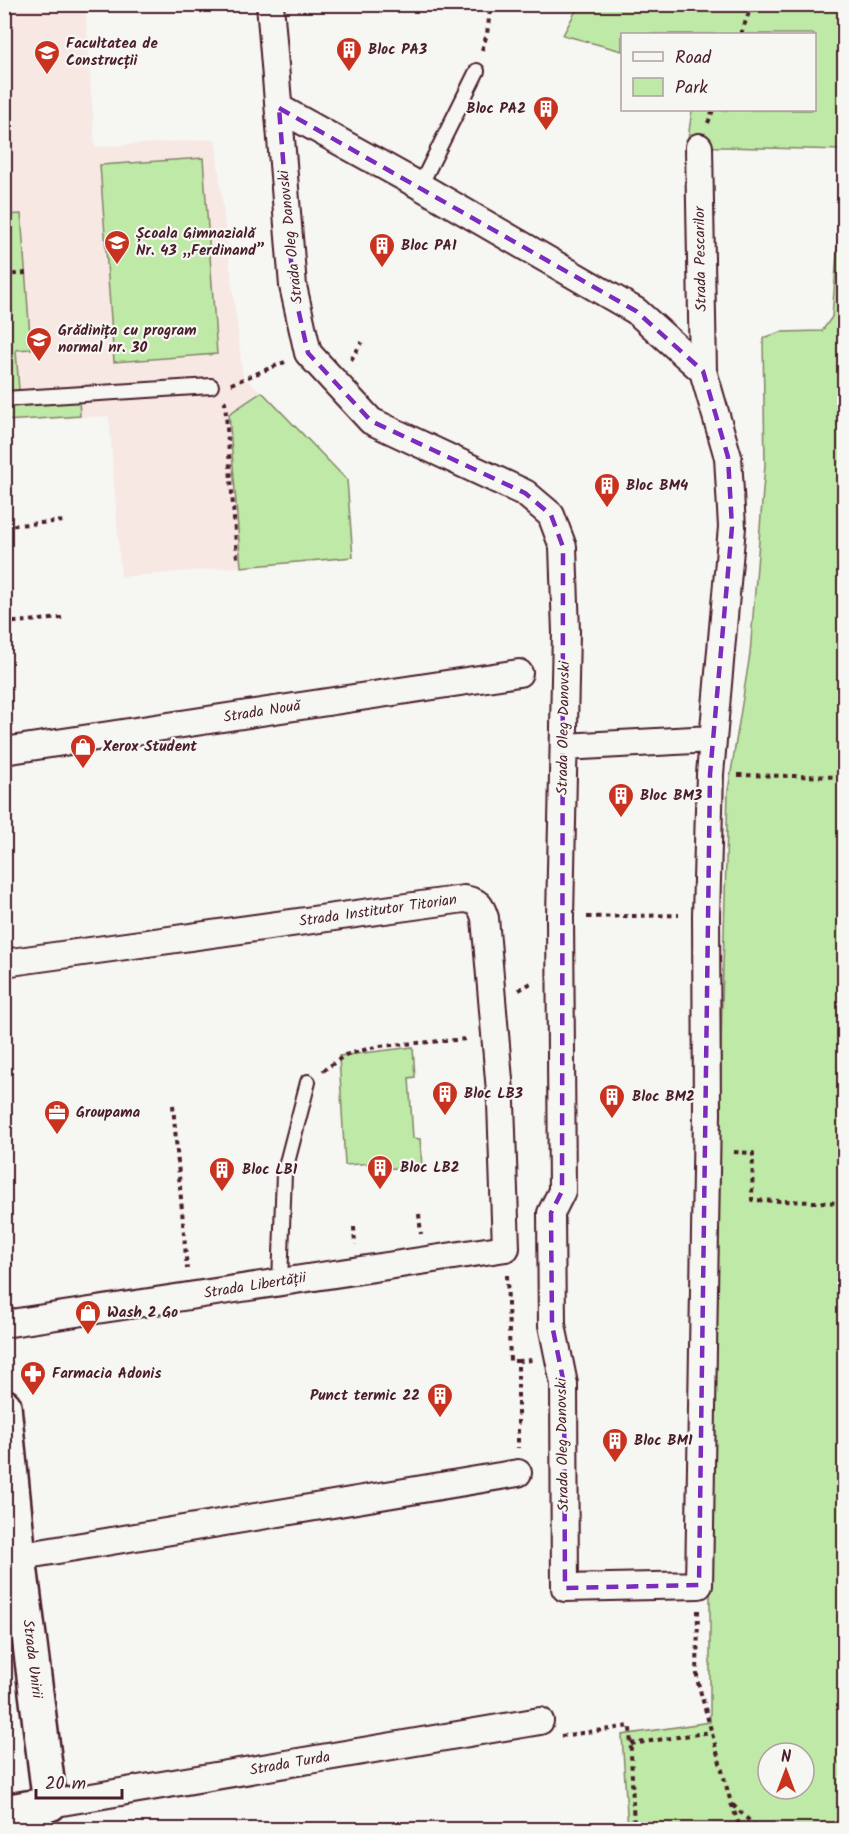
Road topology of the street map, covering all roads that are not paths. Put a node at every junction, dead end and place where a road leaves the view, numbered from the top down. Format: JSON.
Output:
{"nodes":[{"id":1,"x":270,"y":4,"type":"edge"},
{"id":2,"x":477,"y":71,"type":"dead end"},
{"id":3,"x":279,"y":108,"type":"junction"},
{"id":4,"x":699,"y":147,"type":"dead end"},
{"id":5,"x":420,"y":186,"type":"junction"},
{"id":6,"x":703,"y":371,"type":"junction"},
{"id":7,"x":211,"y":386,"type":"dead end"},
{"id":8,"x":4,"y":399,"type":"edge"},
{"id":9,"x":519,"y":673,"type":"dead end"},
{"id":10,"x":712,"y":740,"type":"junction"},
{"id":11,"x":564,"y":747,"type":"junction"},
{"id":12,"x":4,"y":751,"type":"edge"},
{"id":13,"x":4,"y":963,"type":"edge"},
{"id":14,"x":308,"y":1082,"type":"road end"},
{"id":15,"x":506,"y":1248,"type":"joint"},
{"id":16,"x":280,"y":1282,"type":"junction"},
{"id":17,"x":4,"y":1324,"type":"edge"},
{"id":18,"x":4,"y":1406,"type":"edge"},
{"id":19,"x":518,"y":1473,"type":"road end"},
{"id":20,"x":12,"y":1558,"type":"edge"},
{"id":21,"x":658,"y":1586,"type":"joint"},
{"id":22,"x":540,"y":1721,"type":"road end"},
{"id":23,"x":50,"y":1804,"type":"junction"},
{"id":24,"x":4,"y":1812,"type":"edge"}],
"edges":[{"from":1,"to":3,"type":"street","name":"Strada Oleg Danovski"},
{"from":2,"to":5,"type":"lane"},
{"from":3,"to":5,"type":"street"},
{"from":3,"to":11,"type":"street","name":"Strada Oleg Danovski"},
{"from":4,"to":6,"type":"street","name":"Strada Pescarilor"},
{"from":5,"to":6,"type":"street"},
{"from":6,"to":10,"type":"street","name":"Strada Pescarilor"},
{"from":7,"to":8,"type":"lane"},
{"from":9,"to":12,"type":"street","name":"Strada Nouă"},
{"from":10,"to":11,"type":"street"},
{"from":10,"to":21,"type":"street","name":"Strada Pescarilor"},
{"from":11,"to":21,"type":"street","name":"Strada Oleg Danovski"},
{"from":13,"to":15,"type":"street","name":"Strada Institutor Titorian"},
{"from":14,"to":16,"type":"lane"},
{"from":15,"to":16,"type":"street","name":"Strada Libertății"},
{"from":16,"to":17,"type":"street","name":"Strada Libertății"},
{"from":18,"to":20,"type":"street","name":"Strada Unirii"},
{"from":19,"to":20,"type":"street"},
{"from":20,"to":23,"type":"street","name":"Strada Unirii"},
{"from":22,"to":23,"type":"street","name":"Strada Turda"},
{"from":23,"to":24,"type":"street","name":"Strada Turda"}]}
